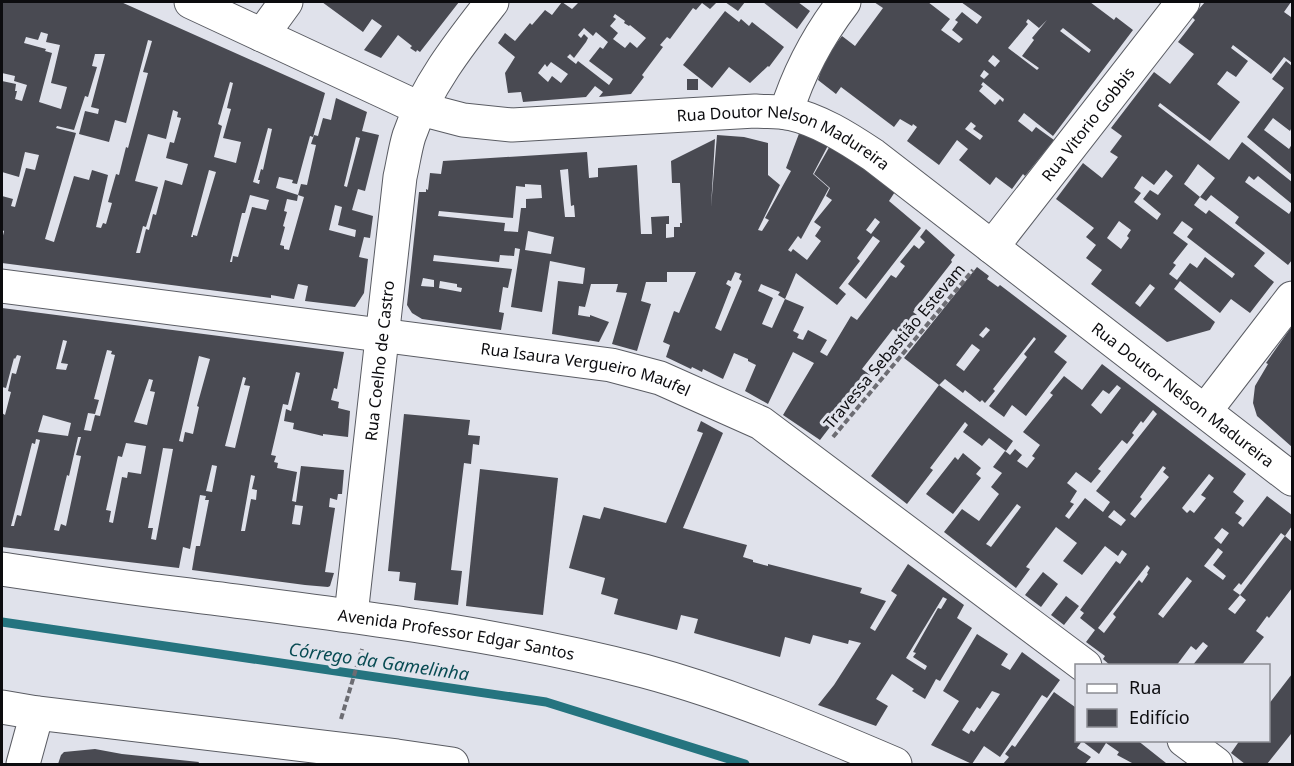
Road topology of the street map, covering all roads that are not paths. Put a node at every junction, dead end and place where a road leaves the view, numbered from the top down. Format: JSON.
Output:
{"nodes":[{"id":1,"x":191,"y":2,"type":"edge"},
{"id":2,"x":286,"y":2,"type":"edge"},
{"id":3,"x":492,"y":2,"type":"edge"},
{"id":4,"x":844,"y":2,"type":"edge"},
{"id":5,"x":1183,"y":2,"type":"edge"},
{"id":6,"x":262,"y":35,"type":"junction"},
{"id":7,"x":421,"y":109,"type":"junction"},
{"id":8,"x":786,"y":113,"type":"junction"},
{"id":9,"x":992,"y":247,"type":"junction"},
{"id":10,"x":2,"y":286,"type":"edge"},
{"id":11,"x":1293,"y":298,"type":"edge"},
{"id":12,"x":381,"y":335,"type":"junction"},
{"id":13,"x":1205,"y":411,"type":"junction"},
{"id":14,"x":1293,"y":479,"type":"edge"},
{"id":15,"x":2,"y":569,"type":"edge"},
{"id":16,"x":351,"y":615,"type":"junction"},
{"id":17,"x":1082,"y":664,"type":"edge"},
{"id":18,"x":2,"y":707,"type":"edge"},
{"id":19,"x":37,"y":713,"type":"junction"},
{"id":20,"x":1185,"y":742,"type":"edge"},
{"id":21,"x":330,"y":757,"type":"edge"},
{"id":22,"x":23,"y":765,"type":"edge"},
{"id":23,"x":452,"y":765,"type":"edge"},
{"id":24,"x":895,"y":765,"type":"edge"},
{"id":25,"x":1216,"y":765,"type":"edge"}],
"edges":[{"from":1,"to":6,"type":"street","name":"Rua Doutor Nelson Madureira"},
{"from":2,"to":6,"type":"street"},
{"from":3,"to":7,"type":"street","name":"Rua Coelho de Castro"},
{"from":4,"to":8,"type":"street"},
{"from":5,"to":9,"type":"street","name":"Rua Vitorio Gobbis"},
{"from":6,"to":7,"type":"street","name":"Rua Doutor Nelson Madureira"},
{"from":7,"to":8,"type":"street","name":"Rua Doutor Nelson Madureira"},
{"from":7,"to":12,"type":"street","name":"Rua Coelho de Castro"},
{"from":8,"to":9,"type":"street","name":"Rua Doutor Nelson Madureira"},
{"from":9,"to":13,"type":"street","name":"Rua Doutor Nelson Madureira"},
{"from":10,"to":12,"type":"street","name":"Rua Isaura Vergueiro Maufel"},
{"from":11,"to":13,"type":"street"},
{"from":12,"to":16,"type":"street","name":"Rua Coelho de Castro"},
{"from":12,"to":17,"type":"street","name":"Rua Isaura Vergueiro Maufel"},
{"from":13,"to":14,"type":"street","name":"Rua Doutor Nelson Madureira"},
{"from":15,"to":16,"type":"street","name":"Avenida Professor Edgar Santos"},
{"from":16,"to":24,"type":"street","name":"Avenida Professor Edgar Santos"},
{"from":18,"to":19,"type":"street"},
{"from":19,"to":21,"type":"street"},
{"from":19,"to":22,"type":"street"},
{"from":20,"to":25,"type":"street"},
{"from":21,"to":23,"type":"street"}]}
